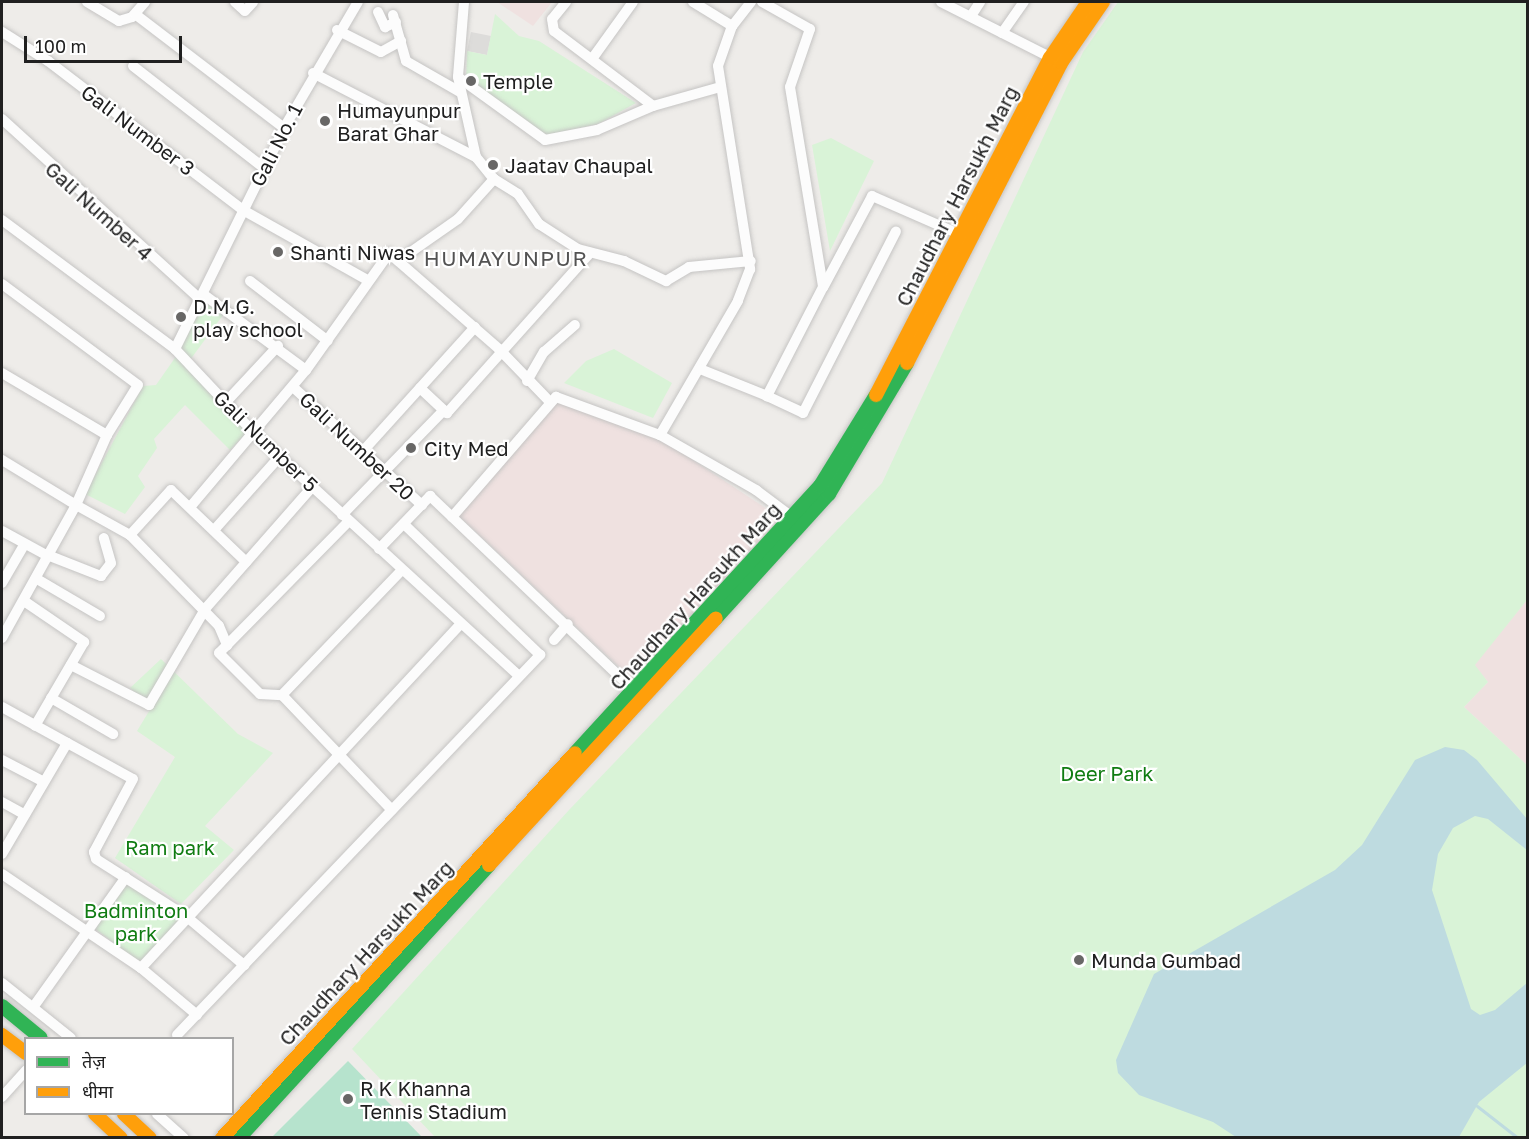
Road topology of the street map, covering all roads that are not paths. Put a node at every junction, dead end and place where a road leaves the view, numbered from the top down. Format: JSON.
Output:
{"nodes":[{"id":1,"x":87,"y":2,"type":"edge"},
{"id":2,"x":145,"y":2,"type":"edge"},
{"id":3,"x":235,"y":2,"type":"edge"},
{"id":4,"x":253,"y":2,"type":"edge"},
{"id":5,"x":358,"y":2,"type":"edge"},
{"id":6,"x":464,"y":2,"type":"edge"},
{"id":7,"x":566,"y":2,"type":"edge"},
{"id":8,"x":633,"y":2,"type":"edge"},
{"id":9,"x":693,"y":2,"type":"edge"},
{"id":10,"x":751,"y":2,"type":"edge"},
{"id":11,"x":762,"y":2,"type":"edge"},
{"id":12,"x":941,"y":2,"type":"edge"},
{"id":13,"x":980,"y":2,"type":"edge"},
{"id":14,"x":1024,"y":2,"type":"edge"},
{"id":15,"x":1088,"y":2,"type":"edge"},
{"id":16,"x":1103,"y":2,"type":"edge"},
{"id":17,"x":378,"y":12,"type":"dead end"},
{"id":18,"x":135,"y":14,"type":"junction"},
{"id":19,"x":971,"y":16,"type":"junction"},
{"id":20,"x":732,"y":26,"type":"junction"},
{"id":21,"x":336,"y":30,"type":"junction"},
{"id":22,"x":2,"y":32,"type":"edge"},
{"id":23,"x":1002,"y":33,"type":"junction"},
{"id":24,"x":400,"y":41,"type":"junction"},
{"id":25,"x":592,"y":59,"type":"junction"},
{"id":26,"x":1056,"y":60,"type":"junction"},
{"id":27,"x":132,"y":66,"type":"dead end"},
{"id":28,"x":313,"y":73,"type":"junction"},
{"id":29,"x":458,"y":77,"type":"junction"},
{"id":30,"x":720,"y":87,"type":"junction"},
{"id":31,"x":460,"y":92,"type":"junction"},
{"id":32,"x":653,"y":106,"type":"junction"},
{"id":33,"x":2,"y":119,"type":"edge"},
{"id":34,"x":284,"y":128,"type":"junction"},
{"id":35,"x":476,"y":157,"type":"junction"},
{"id":36,"x":264,"y":168,"type":"junction"},
{"id":37,"x":494,"y":179,"type":"junction"},
{"id":38,"x":243,"y":210,"type":"junction"},
{"id":39,"x":2,"y":220,"type":"edge"},
{"id":40,"x":897,"y":231,"type":"dead end"},
{"id":41,"x":965,"y":236,"type":"junction"},
{"id":42,"x":590,"y":253,"type":"junction"},
{"id":43,"x":398,"y":261,"type":"junction"},
{"id":44,"x":750,"y":261,"type":"junction"},
{"id":45,"x":367,"y":280,"type":"junction"},
{"id":46,"x":250,"y":281,"type":"dead end"},
{"id":47,"x":2,"y":284,"type":"edge"},
{"id":48,"x":823,"y":287,"type":"junction"},
{"id":49,"x":202,"y":296,"type":"junction"},
{"id":50,"x":575,"y":325,"type":"dead end"},
{"id":51,"x":475,"y":327,"type":"junction"},
{"id":52,"x":328,"y":341,"type":"junction"},
{"id":53,"x":278,"y":346,"type":"junction"},
{"id":54,"x":176,"y":349,"type":"junction"},
{"id":55,"x":501,"y":351,"type":"junction"},
{"id":56,"x":700,"y":369,"type":"junction"},
{"id":57,"x":306,"y":370,"type":"junction"},
{"id":58,"x":2,"y":373,"type":"edge"},
{"id":59,"x":527,"y":381,"type":"junction"},
{"id":60,"x":293,"y":387,"type":"junction"},
{"id":61,"x":420,"y":388,"type":"junction"},
{"id":62,"x":767,"y":396,"type":"junction"},
{"id":63,"x":550,"y":402,"type":"junction"},
{"id":64,"x":225,"y":403,"type":"junction"},
{"id":65,"x":444,"y":410,"type":"junction"},
{"id":66,"x":255,"y":434,"type":"junction"},
{"id":67,"x":107,"y":435,"type":"junction"},
{"id":68,"x":660,"y":435,"type":"junction"},
{"id":69,"x":363,"y":451,"type":"junction"},
{"id":70,"x":280,"y":456,"type":"junction"},
{"id":71,"x":2,"y":460,"type":"edge"},
{"id":72,"x":384,"y":471,"type":"junction"},
{"id":73,"x":312,"y":487,"type":"junction"},
{"id":74,"x":76,"y":505,"type":"junction"},
{"id":75,"x":422,"y":505,"type":"junction"},
{"id":76,"x":190,"y":506,"type":"junction"},
{"id":77,"x":452,"y":517,"type":"junction"},
{"id":78,"x":346,"y":518,"type":"junction"},
{"id":79,"x":798,"y":522,"type":"junction"},
{"id":80,"x":404,"y":524,"type":"junction"},
{"id":81,"x":215,"y":530,"type":"junction"},
{"id":82,"x":2,"y":531,"type":"edge"},
{"id":83,"x":130,"y":535,"type":"junction"},
{"id":84,"x":104,"y":538,"type":"dead end"},
{"id":85,"x":24,"y":545,"type":"junction"},
{"id":86,"x":379,"y":549,"type":"junction"},
{"id":87,"x":49,"y":556,"type":"junction"},
{"id":88,"x":246,"y":562,"type":"junction"},
{"id":89,"x":402,"y":570,"type":"junction"},
{"id":90,"x":37,"y":579,"type":"junction"},
{"id":91,"x":2,"y":583,"type":"edge"},
{"id":92,"x":24,"y":601,"type":"junction"},
{"id":93,"x":206,"y":609,"type":"junction"},
{"id":94,"x":100,"y":616,"type":"dead end"},
{"id":95,"x":461,"y":624,"type":"junction"},
{"id":96,"x":568,"y":624,"type":"junction"},
{"id":97,"x":2,"y":639,"type":"edge"},
{"id":98,"x":554,"y":640,"type":"dead end"},
{"id":99,"x":227,"y":645,"type":"junction"},
{"id":100,"x":71,"y":665,"type":"junction"},
{"id":101,"x":519,"y":676,"type":"junction"},
{"id":102,"x":282,"y":695,"type":"junction"},
{"id":103,"x":639,"y":695,"type":"junction"},
{"id":104,"x":51,"y":698,"type":"junction"},
{"id":105,"x":2,"y":707,"type":"edge"},
{"id":106,"x":35,"y":726,"type":"junction"},
{"id":107,"x":113,"y":734,"type":"dead end"},
{"id":108,"x":67,"y":743,"type":"junction"},
{"id":109,"x":334,"y":755,"type":"junction"},
{"id":110,"x":2,"y":760,"type":"edge"},
{"id":111,"x":44,"y":782,"type":"junction"},
{"id":112,"x":2,"y":802,"type":"edge"},
{"id":113,"x":392,"y":810,"type":"junction"},
{"id":114,"x":25,"y":814,"type":"junction"},
{"id":115,"x":2,"y":854,"type":"edge"},
{"id":116,"x":2,"y":874,"type":"edge"},
{"id":117,"x":126,"y":877,"type":"junction"},
{"id":118,"x":187,"y":917,"type":"junction"},
{"id":119,"x":87,"y":930,"type":"junction"},
{"id":120,"x":244,"y":965,"type":"junction"},
{"id":121,"x":141,"y":968,"type":"junction"},
{"id":122,"x":2,"y":983,"type":"edge"},
{"id":123,"x":353,"y":997,"type":"junction"},
{"id":124,"x":2,"y":1006,"type":"edge"},
{"id":125,"x":34,"y":1006,"type":"junction"},
{"id":126,"x":196,"y":1015,"type":"junction"},
{"id":127,"x":2,"y":1035,"type":"edge"},
{"id":128,"x":177,"y":1035,"type":"dead end"},
{"id":129,"x":40,"y":1037,"type":"edge"},
{"id":130,"x":70,"y":1037,"type":"edge"},
{"id":131,"x":24,"y":1052,"type":"edge"},
{"id":132,"x":24,"y":1072,"type":"edge"},
{"id":133,"x":2,"y":1097,"type":"edge"},
{"id":134,"x":97,"y":1115,"type":"edge"},
{"id":135,"x":126,"y":1115,"type":"edge"},
{"id":136,"x":159,"y":1115,"type":"edge"},
{"id":137,"x":122,"y":1137,"type":"edge"},
{"id":138,"x":150,"y":1137,"type":"edge"},
{"id":139,"x":184,"y":1137,"type":"edge"},
{"id":140,"x":222,"y":1137,"type":"edge"},
{"id":141,"x":239,"y":1137,"type":"edge"}],
"edges":[{"from":1,"to":18,"type":"street"},
{"from":2,"to":18,"type":"street"},
{"from":3,"to":4,"type":"street"},
{"from":5,"to":21,"type":"street","name":"Gali No. 1"},
{"from":6,"to":29,"type":"street"},
{"from":7,"to":25,"type":"street"},
{"from":8,"to":25,"type":"street"},
{"from":9,"to":20,"type":"street"},
{"from":10,"to":20,"type":"street"},
{"from":11,"to":48,"type":"street"},
{"from":12,"to":19,"type":"street"},
{"from":13,"to":19,"type":"street"},
{"from":14,"to":23,"type":"street"},
{"from":15,"to":26,"type":"street","name":"Chaudhary Harsukh Marg"},
{"from":16,"to":26,"type":"street","name":"Chaudhary Harsukh Marg"},
{"from":17,"to":24,"type":"street"},
{"from":18,"to":34,"type":"street"},
{"from":19,"to":23,"type":"street"},
{"from":20,"to":30,"type":"street"},
{"from":21,"to":24,"type":"street"},
{"from":21,"to":28,"type":"street","name":"Gali No. 1"},
{"from":22,"to":38,"type":"street","name":"Gali Number 3"},
{"from":23,"to":26,"type":"street"},
{"from":24,"to":31,"type":"street"},
{"from":25,"to":32,"type":"street"},
{"from":26,"to":41,"type":"street","name":"Chaudhary Harsukh Marg"},
{"from":27,"to":36,"type":"street"},
{"from":28,"to":34,"type":"street","name":"Gali No. 1"},
{"from":28,"to":35,"type":"street"},
{"from":29,"to":31,"type":"street"},
{"from":29,"to":32,"type":"street"},
{"from":30,"to":32,"type":"street"},
{"from":30,"to":44,"type":"street"},
{"from":31,"to":35,"type":"street"},
{"from":33,"to":49,"type":"street","name":"Gali Number 4"},
{"from":34,"to":36,"type":"street","name":"Gali No. 1"},
{"from":35,"to":37,"type":"street"},
{"from":36,"to":38,"type":"street","name":"Gali No. 1"},
{"from":37,"to":42,"type":"street"},
{"from":37,"to":43,"type":"street"},
{"from":38,"to":45,"type":"street","name":"Gali Number 3"},
{"from":38,"to":49,"type":"street","name":"Gali No. 1"},
{"from":39,"to":54,"type":"street","name":"Gali Number 5"},
{"from":40,"to":62,"type":"street"},
{"from":41,"to":48,"type":"street"},
{"from":41,"to":79,"type":"street","name":"Chaudhary Harsukh Marg"},
{"from":42,"to":44,"type":"street"},
{"from":42,"to":55,"type":"street"},
{"from":43,"to":45,"type":"street"},
{"from":43,"to":51,"type":"street"},
{"from":44,"to":56,"type":"street"},
{"from":45,"to":52,"type":"street"},
{"from":46,"to":52,"type":"street"},
{"from":47,"to":67,"type":"street"},
{"from":48,"to":62,"type":"street"},
{"from":49,"to":53,"type":"street","name":"Gali Number 4"},
{"from":49,"to":54,"type":"street","name":"Gali No. 1"},
{"from":50,"to":59,"type":"street"},
{"from":51,"to":55,"type":"street"},
{"from":51,"to":61,"type":"street"},
{"from":52,"to":57,"type":"street"},
{"from":53,"to":57,"type":"street","name":"Gali Number 4"},
{"from":53,"to":64,"type":"street"},
{"from":54,"to":64,"type":"street","name":"Gali Number 5"},
{"from":55,"to":59,"type":"street"},
{"from":55,"to":65,"type":"street"},
{"from":56,"to":62,"type":"street"},
{"from":56,"to":68,"type":"street"},
{"from":57,"to":60,"type":"street"},
{"from":58,"to":67,"type":"street"},
{"from":59,"to":63,"type":"street"},
{"from":60,"to":66,"type":"street"},
{"from":60,"to":69,"type":"street","name":"Gali Number 20"},
{"from":61,"to":65,"type":"street"},
{"from":61,"to":69,"type":"street"},
{"from":63,"to":68,"type":"street"},
{"from":63,"to":77,"type":"street"},
{"from":64,"to":66,"type":"street","name":"Gali Number 5"},
{"from":65,"to":72,"type":"street"},
{"from":66,"to":70,"type":"street","name":"Gali Number 5"},
{"from":66,"to":76,"type":"street"},
{"from":67,"to":74,"type":"street"},
{"from":68,"to":79,"type":"street"},
{"from":69,"to":72,"type":"street","name":"Gali Number 20"},
{"from":70,"to":73,"type":"street","name":"Gali Number 5"},
{"from":70,"to":81,"type":"street"},
{"from":71,"to":74,"type":"street"},
{"from":72,"to":75,"type":"street","name":"Gali Number 20"},
{"from":72,"to":78,"type":"street"},
{"from":73,"to":78,"type":"street","name":"Gali Number 5"},
{"from":73,"to":88,"type":"street"},
{"from":74,"to":83,"type":"street"},
{"from":74,"to":87,"type":"street"},
{"from":75,"to":77,"type":"street"},
{"from":75,"to":80,"type":"street"},
{"from":76,"to":81,"type":"street"},
{"from":76,"to":83,"type":"street"},
{"from":77,"to":96,"type":"street"},
{"from":78,"to":86,"type":"street","name":"Gali Number 5"},
{"from":78,"to":99,"type":"street"},
{"from":79,"to":103,"type":"street","name":"Chaudhary Harsukh Marg"},
{"from":80,"to":86,"type":"street"},
{"from":80,"to":101,"type":"street"},
{"from":81,"to":88,"type":"street"},
{"from":82,"to":85,"type":"street"},
{"from":83,"to":93,"type":"street"},
{"from":84,"to":87,"type":"street"},
{"from":85,"to":87,"type":"street"},
{"from":85,"to":91,"type":"street"},
{"from":86,"to":89,"type":"street","name":"Gali Number 5"},
{"from":87,"to":90,"type":"street"},
{"from":88,"to":93,"type":"street"},
{"from":89,"to":95,"type":"street","name":"Gali Number 5"},
{"from":89,"to":102,"type":"street"},
{"from":90,"to":92,"type":"street"},
{"from":90,"to":94,"type":"street"},
{"from":92,"to":97,"type":"street"},
{"from":92,"to":100,"type":"street"},
{"from":93,"to":99,"type":"street"},
{"from":93,"to":100,"type":"street"},
{"from":95,"to":101,"type":"street","name":"Gali Number 5"},
{"from":95,"to":109,"type":"street"},
{"from":96,"to":98,"type":"street"},
{"from":96,"to":103,"type":"street"},
{"from":99,"to":102,"type":"street"},
{"from":100,"to":104,"type":"street"},
{"from":101,"to":113,"type":"street"},
{"from":102,"to":109,"type":"street"},
{"from":103,"to":123,"type":"street","name":"Chaudhary Harsukh Marg"},
{"from":104,"to":106,"type":"street"},
{"from":104,"to":107,"type":"street"},
{"from":105,"to":106,"type":"street"},
{"from":106,"to":108,"type":"street"},
{"from":108,"to":111,"type":"street"},
{"from":108,"to":117,"type":"street"},
{"from":109,"to":113,"type":"street"},
{"from":109,"to":118,"type":"street"},
{"from":110,"to":111,"type":"street"},
{"from":111,"to":114,"type":"street"},
{"from":112,"to":114,"type":"street"},
{"from":113,"to":120,"type":"street"},
{"from":114,"to":115,"type":"street"},
{"from":116,"to":119,"type":"street"},
{"from":117,"to":118,"type":"street"},
{"from":117,"to":119,"type":"street"},
{"from":118,"to":120,"type":"street"},
{"from":118,"to":121,"type":"street"},
{"from":119,"to":121,"type":"street"},
{"from":119,"to":125,"type":"street"},
{"from":120,"to":126,"type":"street"},
{"from":121,"to":126,"type":"street"},
{"from":122,"to":125,"type":"street"},
{"from":123,"to":140,"type":"street","name":"Chaudhary Harsukh Marg"},
{"from":123,"to":141,"type":"street","name":"Chaudhary Harsukh Marg"},
{"from":124,"to":129,"type":"street"},
{"from":125,"to":130,"type":"street"},
{"from":126,"to":128,"type":"street"},
{"from":127,"to":131,"type":"street"},
{"from":132,"to":133,"type":"street"},
{"from":134,"to":137,"type":"street"},
{"from":135,"to":138,"type":"street"},
{"from":136,"to":139,"type":"street"}]}
